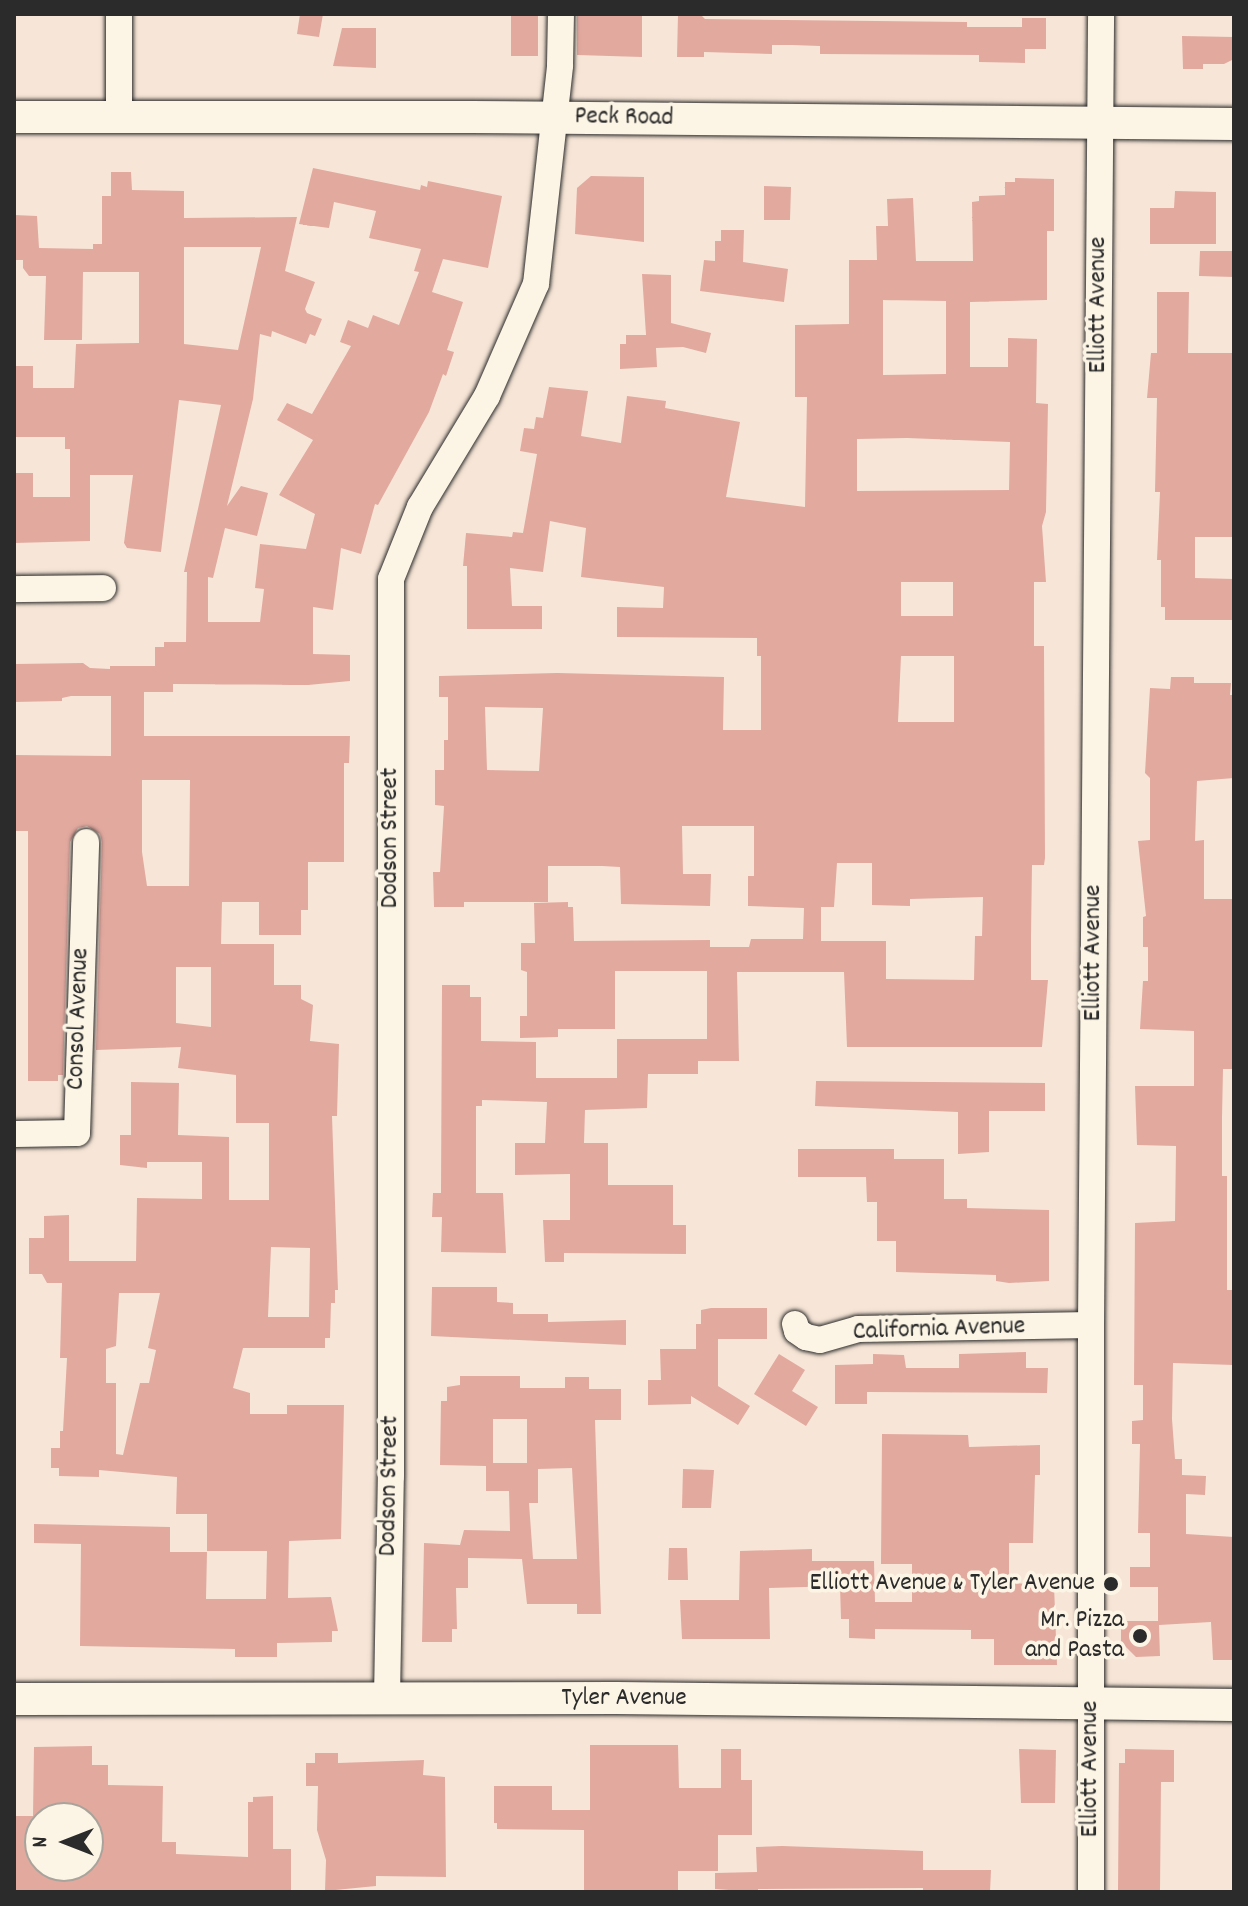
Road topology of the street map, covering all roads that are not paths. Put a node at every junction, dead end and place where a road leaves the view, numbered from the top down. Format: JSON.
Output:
{"nodes":[{"id":1,"x":119,"y":14,"type":"edge"},
{"id":2,"x":561,"y":14,"type":"edge"},
{"id":3,"x":1101,"y":14,"type":"edge"},
{"id":4,"x":14,"y":117,"type":"edge"},
{"id":5,"x":119,"y":117,"type":"junction"},
{"id":6,"x":552,"y":118,"type":"junction"},
{"id":7,"x":1100,"y":124,"type":"junction"},
{"id":8,"x":1234,"y":124,"type":"edge"},
{"id":9,"x":103,"y":588,"type":"dead end"},
{"id":10,"x":14,"y":589,"type":"edge"},
{"id":11,"x":86,"y":842,"type":"dead end"},
{"id":12,"x":14,"y":1134,"type":"edge"},
{"id":13,"x":795,"y":1324,"type":"dead end"},
{"id":14,"x":1091,"y":1325,"type":"junction"},
{"id":15,"x":387,"y":1698,"type":"junction"},
{"id":16,"x":14,"y":1699,"type":"edge"},
{"id":17,"x":1092,"y":1702,"type":"junction"},
{"id":18,"x":1234,"y":1705,"type":"edge"},
{"id":19,"x":1091,"y":1892,"type":"edge"}],
"edges":[{"from":1,"to":5,"type":"street"},
{"from":2,"to":6,"type":"street","name":"Dodson Street"},
{"from":3,"to":7,"type":"street","name":"Elliott Avenue"},
{"from":4,"to":5,"type":"main road","name":"Peck Road"},
{"from":5,"to":6,"type":"main road","name":"Peck Road"},
{"from":6,"to":7,"type":"main road","name":"Peck Road"},
{"from":6,"to":15,"type":"street","name":"Dodson Street"},
{"from":7,"to":8,"type":"main road","name":"Peck Road"},
{"from":7,"to":14,"type":"street","name":"Elliott Avenue"},
{"from":9,"to":10,"type":"street"},
{"from":11,"to":12,"type":"street","name":"Consol Avenue"},
{"from":13,"to":14,"type":"street","name":"California Avenue"},
{"from":14,"to":17,"type":"street","name":"Elliott Avenue"},
{"from":15,"to":16,"type":"main road","name":"Tyler Avenue"},
{"from":15,"to":17,"type":"main road","name":"Tyler Avenue"},
{"from":17,"to":18,"type":"main road","name":"Tyler Avenue"},
{"from":17,"to":19,"type":"street","name":"Elliott Avenue"}]}
